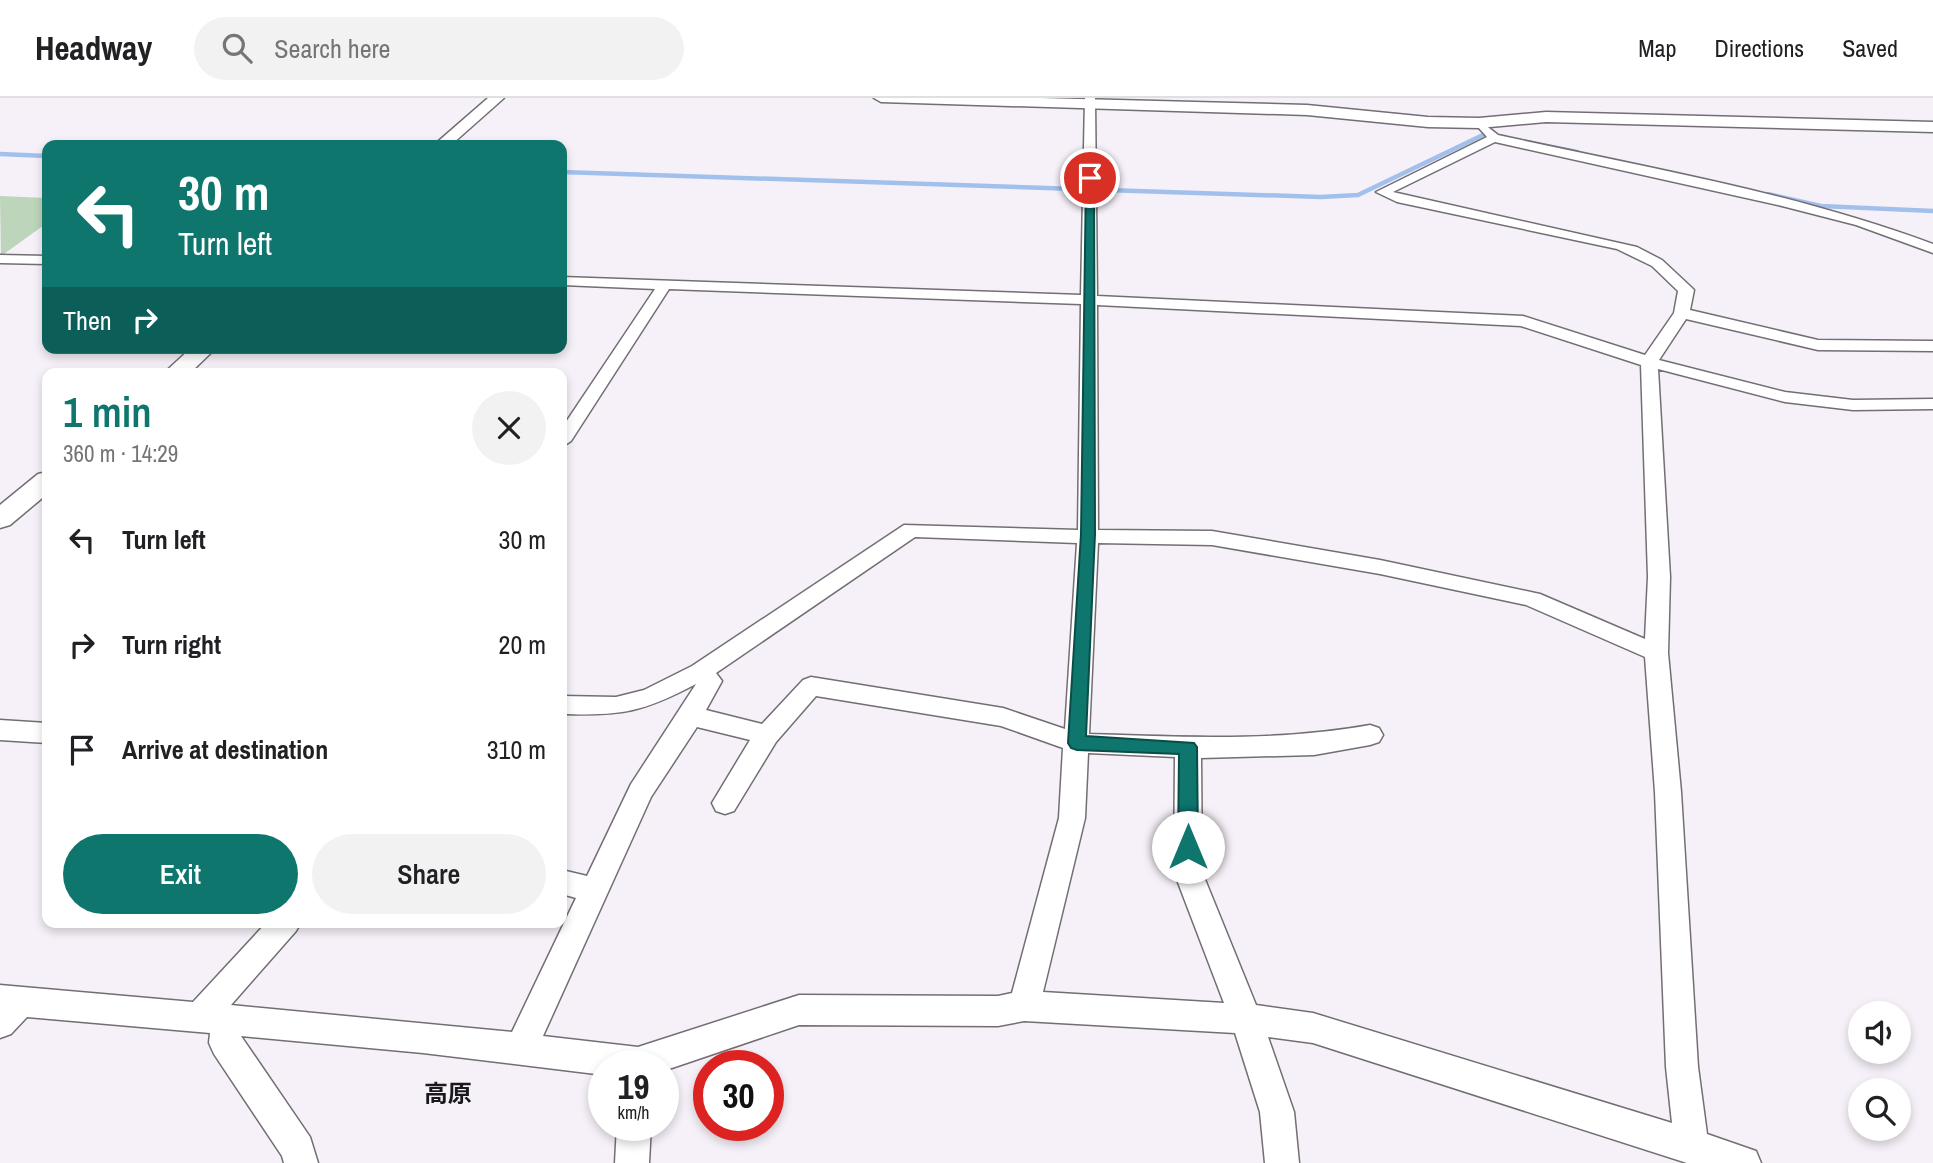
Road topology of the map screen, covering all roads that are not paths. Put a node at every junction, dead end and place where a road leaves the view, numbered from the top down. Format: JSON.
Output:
{"nodes":[{"id":1,"x":497,"y":98,"type":"edge"},
{"id":2,"x":881,"y":98,"type":"edge"},
{"id":3,"x":1090,"y":101,"type":"edge"},
{"id":4,"x":1479,"y":123,"type":"junction"},
{"id":5,"x":1933,"y":127,"type":"edge"},
{"id":6,"x":1494,"y":138,"type":"junction"},
{"id":7,"x":449,"y":140,"type":"edge"},
{"id":8,"x":1933,"y":249,"type":"edge"},
{"id":9,"x":0,"y":259,"type":"edge"},
{"id":10,"x":42,"y":260,"type":"edge"},
{"id":11,"x":567,"y":281,"type":"edge"},
{"id":12,"x":664,"y":286,"type":"junction"},
{"id":13,"x":1091,"y":302,"type":"junction"},
{"id":14,"x":1682,"y":313,"type":"junction"},
{"id":15,"x":1933,"y":346,"type":"edge"},
{"id":16,"x":198,"y":354,"type":"edge"},
{"id":17,"x":1649,"y":362,"type":"junction"},
{"id":18,"x":182,"y":368,"type":"edge"},
{"id":19,"x":1933,"y":404,"type":"edge"},
{"id":20,"x":567,"y":433,"type":"edge"},
{"id":21,"x":42,"y":484,"type":"edge"},
{"id":22,"x":0,"y":519,"type":"edge"},
{"id":23,"x":1088,"y":534,"type":"junction"},
{"id":24,"x":1656,"y":653,"type":"junction"},
{"id":25,"x":700,"y":671,"type":"junction"},
{"id":26,"x":567,"y":705,"type":"edge"},
{"id":27,"x":691,"y":716,"type":"junction"},
{"id":28,"x":0,"y":730,"type":"edge"},
{"id":29,"x":42,"y":733,"type":"edge"},
{"id":30,"x":767,"y":735,"type":"junction"},
{"id":31,"x":1370,"y":735,"type":"dead end"},
{"id":32,"x":1077,"y":743,"type":"junction"},
{"id":33,"x":1188,"y":747,"type":"junction"},
{"id":34,"x":725,"y":803,"type":"dead end"},
{"id":35,"x":567,"y":883,"type":"edge"},
{"id":36,"x":593,"y":890,"type":"junction"},
{"id":37,"x":281,"y":928,"type":"edge"},
{"id":38,"x":1024,"y":1006,"type":"junction"},
{"id":39,"x":6,"y":1009,"type":"edge"},
{"id":40,"x":212,"y":1019,"type":"junction"},
{"id":41,"x":1246,"y":1019,"type":"junction"},
{"id":42,"x":521,"y":1049,"type":"junction"},
{"id":43,"x":679,"y":1051,"type":"edge"},
{"id":44,"x":588,"y":1058,"type":"edge"},
{"id":45,"x":633,"y":1141,"type":"edge"},
{"id":46,"x":1692,"y":1149,"type":"junction"},
{"id":47,"x":301,"y":1163,"type":"edge"},
{"id":48,"x":632,"y":1163,"type":"edge"},
{"id":49,"x":1282,"y":1163,"type":"edge"},
{"id":50,"x":1744,"y":1163,"type":"edge"}],
"edges":[{"from":1,"to":7,"type":"street"},
{"from":2,"to":3,"type":"street"},
{"from":3,"to":4,"type":"street"},
{"from":3,"to":13,"type":"street"},
{"from":4,"to":5,"type":"street"},
{"from":4,"to":6,"type":"street"},
{"from":6,"to":8,"type":"street"},
{"from":6,"to":14,"type":"street"},
{"from":9,"to":10,"type":"street"},
{"from":11,"to":12,"type":"street"},
{"from":12,"to":13,"type":"street"},
{"from":12,"to":20,"type":"street"},
{"from":13,"to":17,"type":"street"},
{"from":13,"to":23,"type":"street"},
{"from":14,"to":15,"type":"street"},
{"from":14,"to":17,"type":"street"},
{"from":16,"to":18,"type":"street"},
{"from":17,"to":19,"type":"street"},
{"from":17,"to":24,"type":"street"},
{"from":21,"to":22,"type":"street"},
{"from":23,"to":24,"type":"street"},
{"from":23,"to":25,"type":"street"},
{"from":23,"to":32,"type":"street"},
{"from":24,"to":46,"type":"street"},
{"from":25,"to":26,"type":"street"},
{"from":25,"to":27,"type":"street"},
{"from":27,"to":30,"type":"street"},
{"from":27,"to":36,"type":"street"},
{"from":28,"to":29,"type":"street"},
{"from":30,"to":32,"type":"street"},
{"from":30,"to":34,"type":"street"},
{"from":31,"to":33,"type":"street"},
{"from":32,"to":33,"type":"street"},
{"from":32,"to":38,"type":"street"},
{"from":33,"to":41,"type":"street"},
{"from":35,"to":36,"type":"street"},
{"from":36,"to":42,"type":"street"},
{"from":37,"to":40,"type":"street"},
{"from":38,"to":41,"type":"street"},
{"from":38,"to":43,"type":"street"},
{"from":39,"to":40,"type":"street"},
{"from":40,"to":42,"type":"street"},
{"from":40,"to":47,"type":"street"},
{"from":41,"to":46,"type":"street"},
{"from":41,"to":49,"type":"street"},
{"from":42,"to":44,"type":"street"},
{"from":45,"to":48,"type":"street"},
{"from":46,"to":50,"type":"street"}]}
